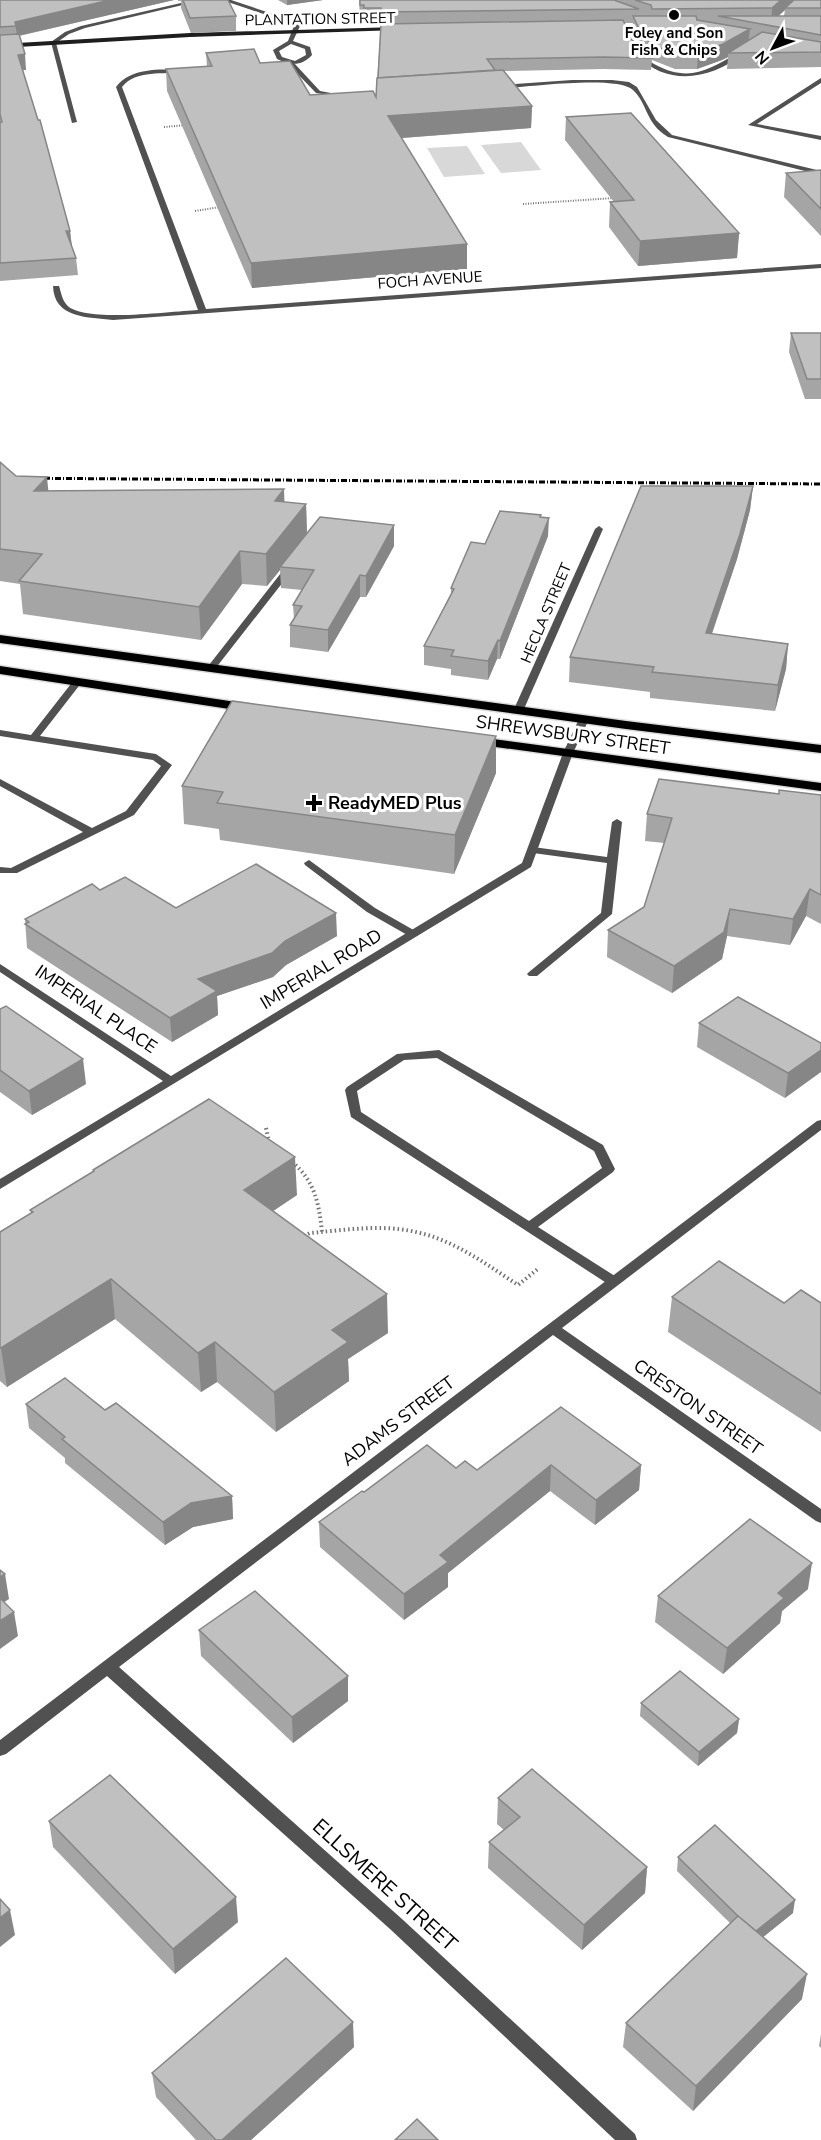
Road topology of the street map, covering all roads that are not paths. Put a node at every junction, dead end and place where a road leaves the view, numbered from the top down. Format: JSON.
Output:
{"nodes":[{"id":1,"x":201,"y":0,"type":"edge"},
{"id":2,"x":225,"y":0,"type":"edge"},
{"id":3,"x":634,"y":19,"type":"edge"},
{"id":4,"x":602,"y":26,"type":"edge"},
{"id":5,"x":401,"y":29,"type":"edge"},
{"id":6,"x":295,"y":32,"type":"junction"},
{"id":7,"x":290,"y":42,"type":"junction"},
{"id":8,"x":53,"y":43,"type":"junction"},
{"id":9,"x":0,"y":46,"type":"edge"},
{"id":10,"x":634,"y":49,"type":"edge"},
{"id":11,"x":749,"y":49,"type":"edge"},
{"id":12,"x":292,"y":64,"type":"junction"},
{"id":13,"x":270,"y":65,"type":"edge"},
{"id":14,"x":190,"y":70,"type":"edge"},
{"id":15,"x":821,"y":80,"type":"edge"},
{"id":16,"x":495,"y":88,"type":"edge"},
{"id":17,"x":352,"y":97,"type":"edge"},
{"id":18,"x":74,"y":122,"type":"dead end"},
{"id":19,"x":821,"y":138,"type":"edge"},
{"id":20,"x":821,"y":173,"type":"edge"},
{"id":21,"x":821,"y":266,"type":"edge"},
{"id":22,"x":56,"y":288,"type":"dead end"},
{"id":23,"x":203,"y":312,"type":"junction"},
{"id":24,"x":599,"y":529,"type":"dead end"},
{"id":25,"x":300,"y":554,"type":"edge"},
{"id":26,"x":0,"y":639,"type":"edge"},
{"id":27,"x":212,"y":667,"type":"junction"},
{"id":28,"x":0,"y":670,"type":"edge"},
{"id":29,"x":77,"y":682,"type":"junction"},
{"id":30,"x":519,"y":709,"type":"junction"},
{"id":31,"x":261,"y":710,"type":"edge"},
{"id":32,"x":584,"y":719,"type":"junction"},
{"id":33,"x":0,"y":733,"type":"edge"},
{"id":34,"x":34,"y":737,"type":"junction"},
{"id":35,"x":464,"y":739,"type":"edge"},
{"id":36,"x":821,"y":749,"type":"edge"},
{"id":37,"x":568,"y":753,"type":"junction"},
{"id":38,"x":0,"y":782,"type":"edge"},
{"id":39,"x":821,"y":786,"type":"edge"},
{"id":40,"x":617,"y":822,"type":"dead end"},
{"id":41,"x":91,"y":832,"type":"junction"},
{"id":42,"x":533,"y":850,"type":"junction"},
{"id":43,"x":612,"y":861,"type":"junction"},
{"id":44,"x":309,"y":863,"type":"dead end"},
{"id":45,"x":0,"y":870,"type":"edge"},
{"id":46,"x":413,"y":934,"type":"junction"},
{"id":47,"x":0,"y":967,"type":"edge"},
{"id":48,"x":533,"y":974,"type":"dead end"},
{"id":49,"x":171,"y":1081,"type":"junction"},
{"id":50,"x":821,"y":1124,"type":"edge"},
{"id":51,"x":0,"y":1185,"type":"edge"},
{"id":52,"x":529,"y":1227,"type":"junction"},
{"id":53,"x":613,"y":1281,"type":"junction"},
{"id":54,"x":552,"y":1328,"type":"junction"},
{"id":55,"x":821,"y":1517,"type":"edge"},
{"id":56,"x":108,"y":1667,"type":"junction"},
{"id":57,"x":0,"y":1749,"type":"edge"},
{"id":58,"x":628,"y":2140,"type":"edge"}],
"edges":[{"from":1,"to":8,"type":"street"},
{"from":2,"to":6,"type":"street"},
{"from":3,"to":4,"type":"main road"},
{"from":5,"to":6,"type":"main road","name":"PLANTATION STREET"},
{"from":6,"to":7,"type":"street"},
{"from":6,"to":8,"type":"main road","name":"PLANTATION STREET"},
{"from":7,"to":12,"type":"street"},
{"from":7,"to":12,"type":"street"},
{"from":8,"to":9,"type":"main road","name":"PLANTATION STREET"},
{"from":8,"to":18,"type":"street"},
{"from":10,"to":11,"type":"street"},
{"from":12,"to":13,"type":"street"},
{"from":12,"to":17,"type":"street"},
{"from":14,"to":23,"type":"street"},
{"from":15,"to":19,"type":"street"},
{"from":16,"to":20,"type":"street"},
{"from":21,"to":23,"type":"street","name":"FOCH AVENUE"},
{"from":22,"to":23,"type":"street","name":"FOCH AVENUE"},
{"from":24,"to":30,"type":"street","name":"HECLA STREET"},
{"from":25,"to":27,"type":"street"},
{"from":26,"to":27,"type":"main road","name":"SHREWSBURY STREET"},
{"from":27,"to":30,"type":"main road","name":"SHREWSBURY STREET"},
{"from":28,"to":29,"type":"main road"},
{"from":29,"to":31,"type":"main road"},
{"from":29,"to":34,"type":"street"},
{"from":30,"to":32,"type":"main road","name":"SHREWSBURY STREET"},
{"from":32,"to":36,"type":"main road","name":"SHREWSBURY STREET"},
{"from":32,"to":37,"type":"street","name":"IMPERIAL ROAD"},
{"from":33,"to":34,"type":"street"},
{"from":34,"to":41,"type":"street"},
{"from":35,"to":37,"type":"main road","name":"SHREWSBURY STREET"},
{"from":37,"to":39,"type":"main road","name":"SHREWSBURY STREET"},
{"from":37,"to":42,"type":"street","name":"IMPERIAL ROAD"},
{"from":38,"to":41,"type":"street"},
{"from":40,"to":43,"type":"street"},
{"from":41,"to":45,"type":"street"},
{"from":42,"to":43,"type":"street"},
{"from":42,"to":46,"type":"street","name":"IMPERIAL ROAD"},
{"from":43,"to":48,"type":"street"},
{"from":44,"to":46,"type":"street"},
{"from":46,"to":49,"type":"street","name":"IMPERIAL ROAD"},
{"from":47,"to":49,"type":"street","name":"IMPERIAL PLACE"},
{"from":49,"to":51,"type":"street","name":"IMPERIAL ROAD"},
{"from":50,"to":53,"type":"street","name":"ADAMS STREET"},
{"from":52,"to":52,"type":"street"},
{"from":52,"to":53,"type":"street"},
{"from":53,"to":54,"type":"street","name":"ADAMS STREET"},
{"from":54,"to":55,"type":"street","name":"CRESTON STREET"},
{"from":54,"to":56,"type":"street","name":"ADAMS STREET"},
{"from":56,"to":57,"type":"street","name":"ADAMS STREET"},
{"from":56,"to":58,"type":"street","name":"ELLSMERE STREET"}]}
